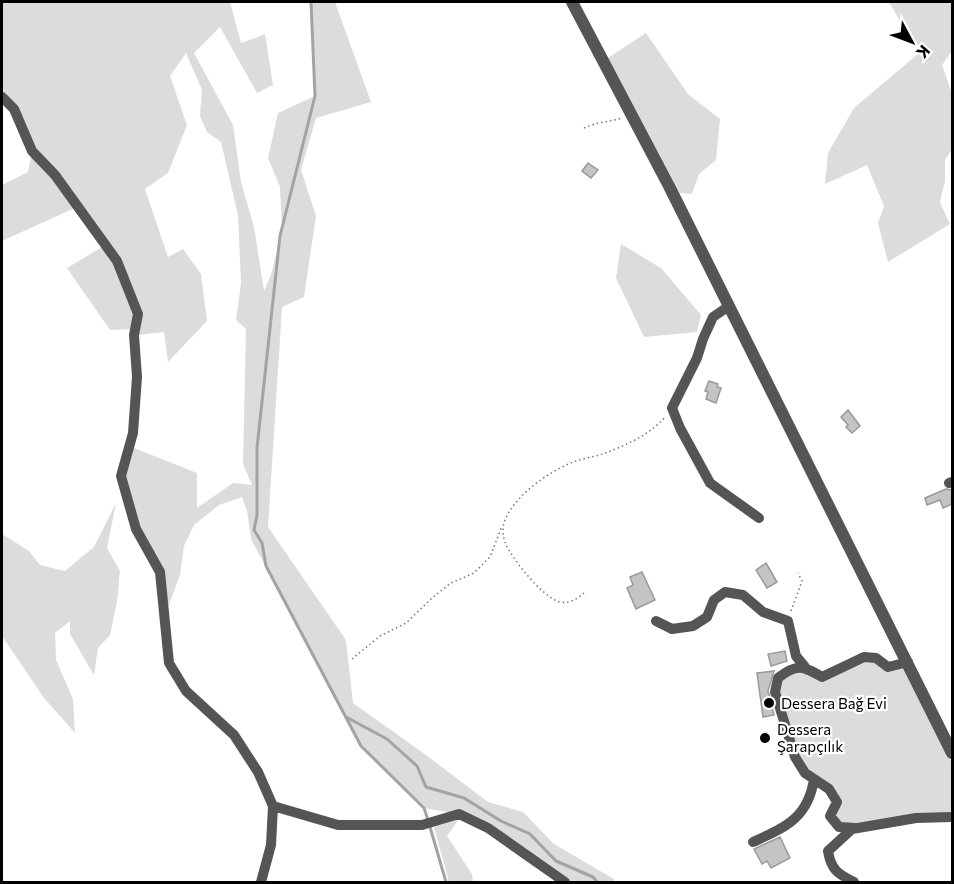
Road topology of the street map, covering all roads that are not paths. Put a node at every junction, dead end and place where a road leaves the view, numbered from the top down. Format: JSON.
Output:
{"nodes":[{"id":1,"x":572,"y":2,"type":"edge"},
{"id":2,"x":2,"y":97,"type":"edge"},
{"id":3,"x":729,"y":306,"type":"junction"},
{"id":4,"x":759,"y":518,"type":"dead end"},
{"id":5,"x":656,"y":621,"type":"dead end"},
{"id":6,"x":908,"y":662,"type":"junction"},
{"id":7,"x":805,"y":667,"type":"junction"},
{"id":8,"x":952,"y":753,"type":"edge"},
{"id":9,"x":814,"y":779,"type":"junction"},
{"id":10,"x":273,"y":806,"type":"junction"},
{"id":11,"x":952,"y":817,"type":"edge"},
{"id":12,"x":855,"y":828,"type":"junction"},
{"id":13,"x":753,"y":842,"type":"dead end"},
{"id":14,"x":261,"y":882,"type":"edge"},
{"id":15,"x":565,"y":882,"type":"edge"},
{"id":16,"x":854,"y":882,"type":"edge"}],
"edges":[{"from":1,"to":3,"type":"street"},
{"from":2,"to":10,"type":"street"},
{"from":3,"to":4,"type":"street"},
{"from":3,"to":6,"type":"street"},
{"from":5,"to":7,"type":"street"},
{"from":6,"to":7,"type":"street"},
{"from":6,"to":8,"type":"street"},
{"from":7,"to":9,"type":"street"},
{"from":9,"to":12,"type":"street"},
{"from":9,"to":13,"type":"street"},
{"from":10,"to":14,"type":"street"},
{"from":10,"to":15,"type":"street"},
{"from":11,"to":12,"type":"street"},
{"from":12,"to":16,"type":"street"}]}
